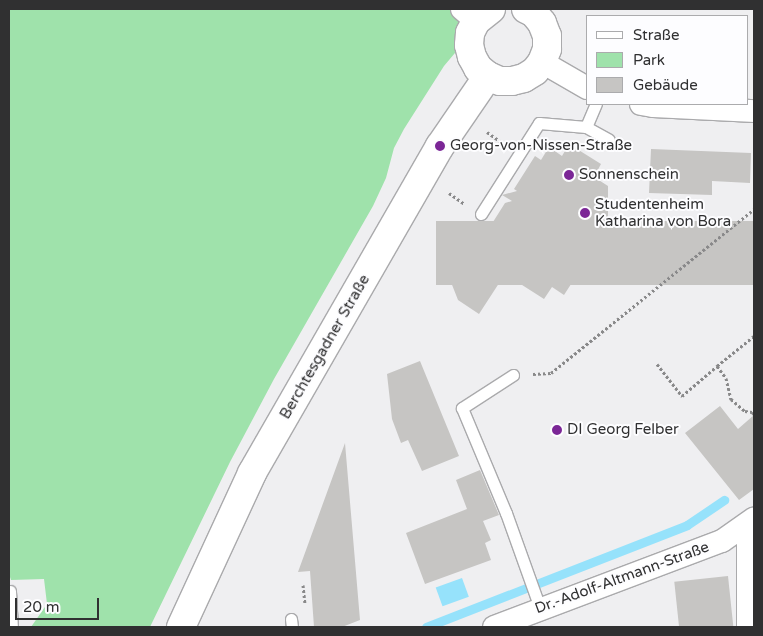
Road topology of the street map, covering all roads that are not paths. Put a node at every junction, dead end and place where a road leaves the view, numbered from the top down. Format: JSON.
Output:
{"nodes":[{"id":1,"x":532,"y":10,"type":"edge"},
{"id":2,"x":476,"y":13,"type":"edge"},
{"id":3,"x":542,"y":62,"type":"junction"},
{"id":4,"x":488,"y":76,"type":"junction"},
{"id":5,"x":586,"y":87,"type":"edge"},
{"id":6,"x":596,"y":105,"type":"edge"},
{"id":7,"x":648,"y":105,"type":"edge"},
{"id":8,"x":754,"y":111,"type":"edge"},
{"id":9,"x":586,"y":127,"type":"junction"},
{"id":10,"x":609,"y":140,"type":"dead end"},
{"id":11,"x":481,"y":214,"type":"dead end"},
{"id":12,"x":513,"y":376,"type":"road end"},
{"id":13,"x":752,"y":525,"type":"edge"},
{"id":14,"x":10,"y":592,"type":"edge"},
{"id":15,"x":537,"y":601,"type":"junction"},
{"id":16,"x":12,"y":627,"type":"edge"},
{"id":17,"x":180,"y":627,"type":"edge"},
{"id":18,"x":494,"y":627,"type":"edge"},
{"id":19,"x":748,"y":627,"type":"edge"}],
"edges":[{"from":1,"to":3,"type":"main road"},
{"from":2,"to":4,"type":"main road"},
{"from":3,"to":4,"type":"main road"},
{"from":3,"to":5,"type":"street"},
{"from":4,"to":17,"type":"main road","name":"Berchtesgadner Straße"},
{"from":6,"to":9,"type":"lane"},
{"from":7,"to":8,"type":"street"},
{"from":9,"to":10,"type":"lane"},
{"from":9,"to":11,"type":"lane"},
{"from":12,"to":15,"type":"lane"},
{"from":13,"to":15,"type":"street","name":"Dr.-Adolf-Altmann-Straße"},
{"from":13,"to":19,"type":"street","name":"Dr.-Adolf-Altmann-Straße"},
{"from":14,"to":16,"type":"lane"},
{"from":15,"to":18,"type":"street","name":"Dr.-Adolf-Altmann-Straße"}]}
